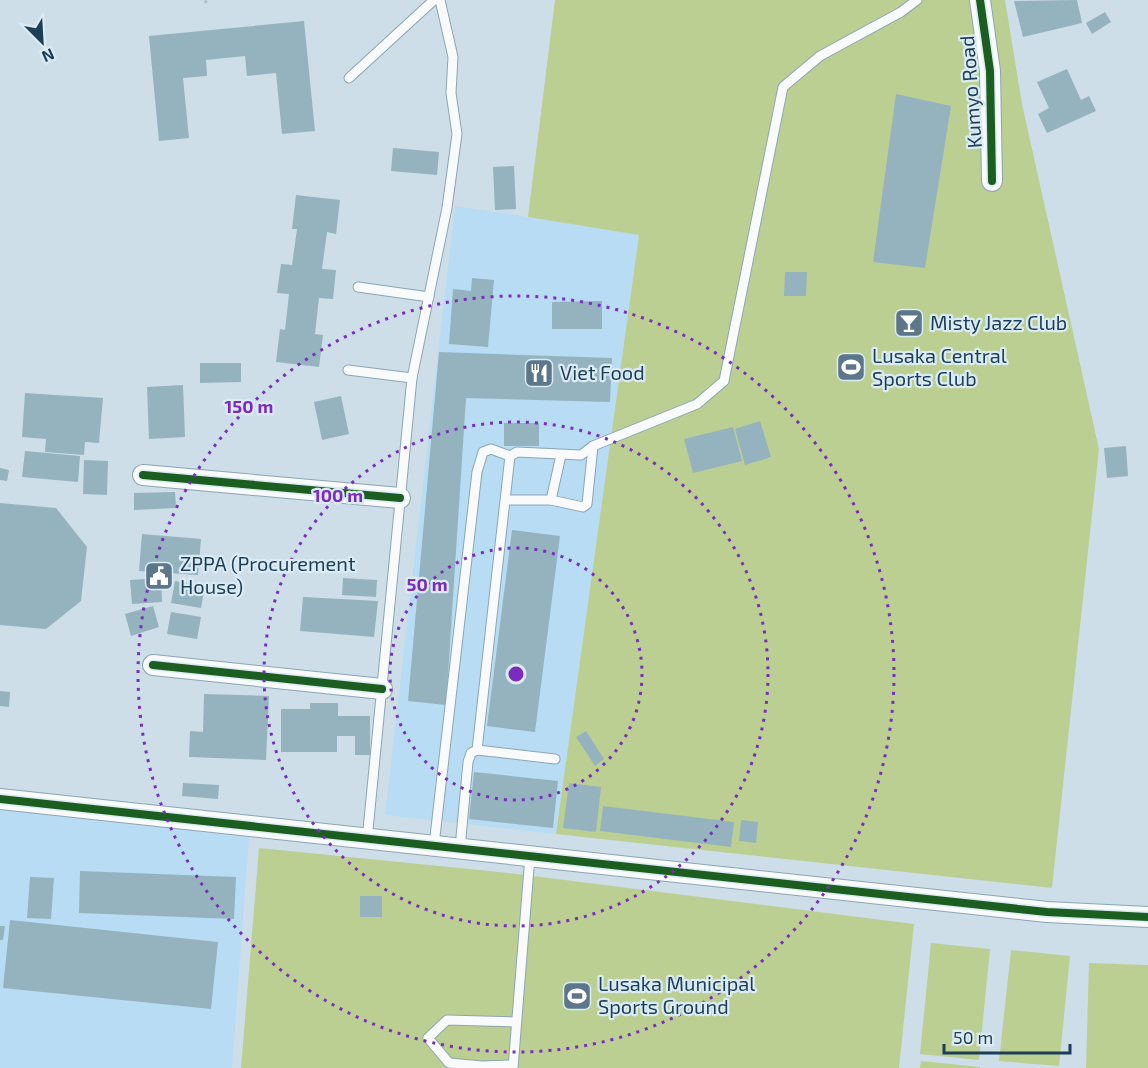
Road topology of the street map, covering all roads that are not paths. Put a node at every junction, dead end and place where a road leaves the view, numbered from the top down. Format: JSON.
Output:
{"nodes":[{"id":1,"x":434,"y":0,"type":"edge"},
{"id":2,"x":440,"y":0,"type":"edge"},
{"id":3,"x":917,"y":0,"type":"edge"},
{"id":4,"x":980,"y":0,"type":"edge"},
{"id":5,"x":349,"y":78,"type":"dead end"},
{"id":6,"x":992,"y":182,"type":"dead end"},
{"id":7,"x":358,"y":287,"type":"dead end"},
{"id":8,"x":429,"y":297,"type":"junction"},
{"id":9,"x":348,"y":370,"type":"dead end"},
{"id":10,"x":412,"y":378,"type":"junction"},
{"id":11,"x":593,"y":446,"type":"junction"},
{"id":12,"x":561,"y":455,"type":"junction"},
{"id":13,"x":510,"y":456,"type":"junction"},
{"id":14,"x":142,"y":475,"type":"dead end"},
{"id":15,"x":400,"y":498,"type":"junction"},
{"id":16,"x":506,"y":500,"type":"junction"},
{"id":17,"x":551,"y":500,"type":"junction"},
{"id":18,"x":153,"y":665,"type":"dead end"},
{"id":19,"x":382,"y":689,"type":"junction"},
{"id":20,"x":477,"y":750,"type":"junction"},
{"id":21,"x":555,"y":759,"type":"dead end"},
{"id":22,"x":0,"y":799,"type":"edge"},
{"id":23,"x":367,"y":840,"type":"junction"},
{"id":24,"x":434,"y":845,"type":"junction"},
{"id":25,"x":460,"y":848,"type":"junction"},
{"id":26,"x":530,"y":856,"type":"junction"},
{"id":27,"x":1148,"y":917,"type":"edge"},
{"id":28,"x":516,"y":1022,"type":"junction"},
{"id":29,"x":513,"y":1067,"type":"edge"}],
"edges":[{"from":1,"to":5,"type":"lane"},
{"from":2,"to":8,"type":"lane"},
{"from":3,"to":11,"type":"lane"},
{"from":4,"to":6,"type":"street","name":"Kumyo Road"},
{"from":7,"to":8,"type":"lane"},
{"from":8,"to":10,"type":"lane"},
{"from":9,"to":10,"type":"lane"},
{"from":10,"to":15,"type":"lane"},
{"from":11,"to":12,"type":"lane"},
{"from":11,"to":17,"type":"lane"},
{"from":12,"to":13,"type":"lane"},
{"from":12,"to":17,"type":"lane"},
{"from":13,"to":16,"type":"lane"},
{"from":13,"to":24,"type":"lane"},
{"from":14,"to":15,"type":"street"},
{"from":15,"to":19,"type":"lane"},
{"from":16,"to":17,"type":"lane"},
{"from":16,"to":20,"type":"lane"},
{"from":18,"to":19,"type":"street"},
{"from":19,"to":23,"type":"lane"},
{"from":20,"to":21,"type":"lane"},
{"from":20,"to":25,"type":"lane"},
{"from":22,"to":23,"type":"street"},
{"from":23,"to":24,"type":"street"},
{"from":24,"to":25,"type":"street"},
{"from":25,"to":26,"type":"street"},
{"from":26,"to":27,"type":"street"},
{"from":26,"to":28,"type":"lane"},
{"from":28,"to":29,"type":"lane"},
{"from":28,"to":29,"type":"lane"}]}
